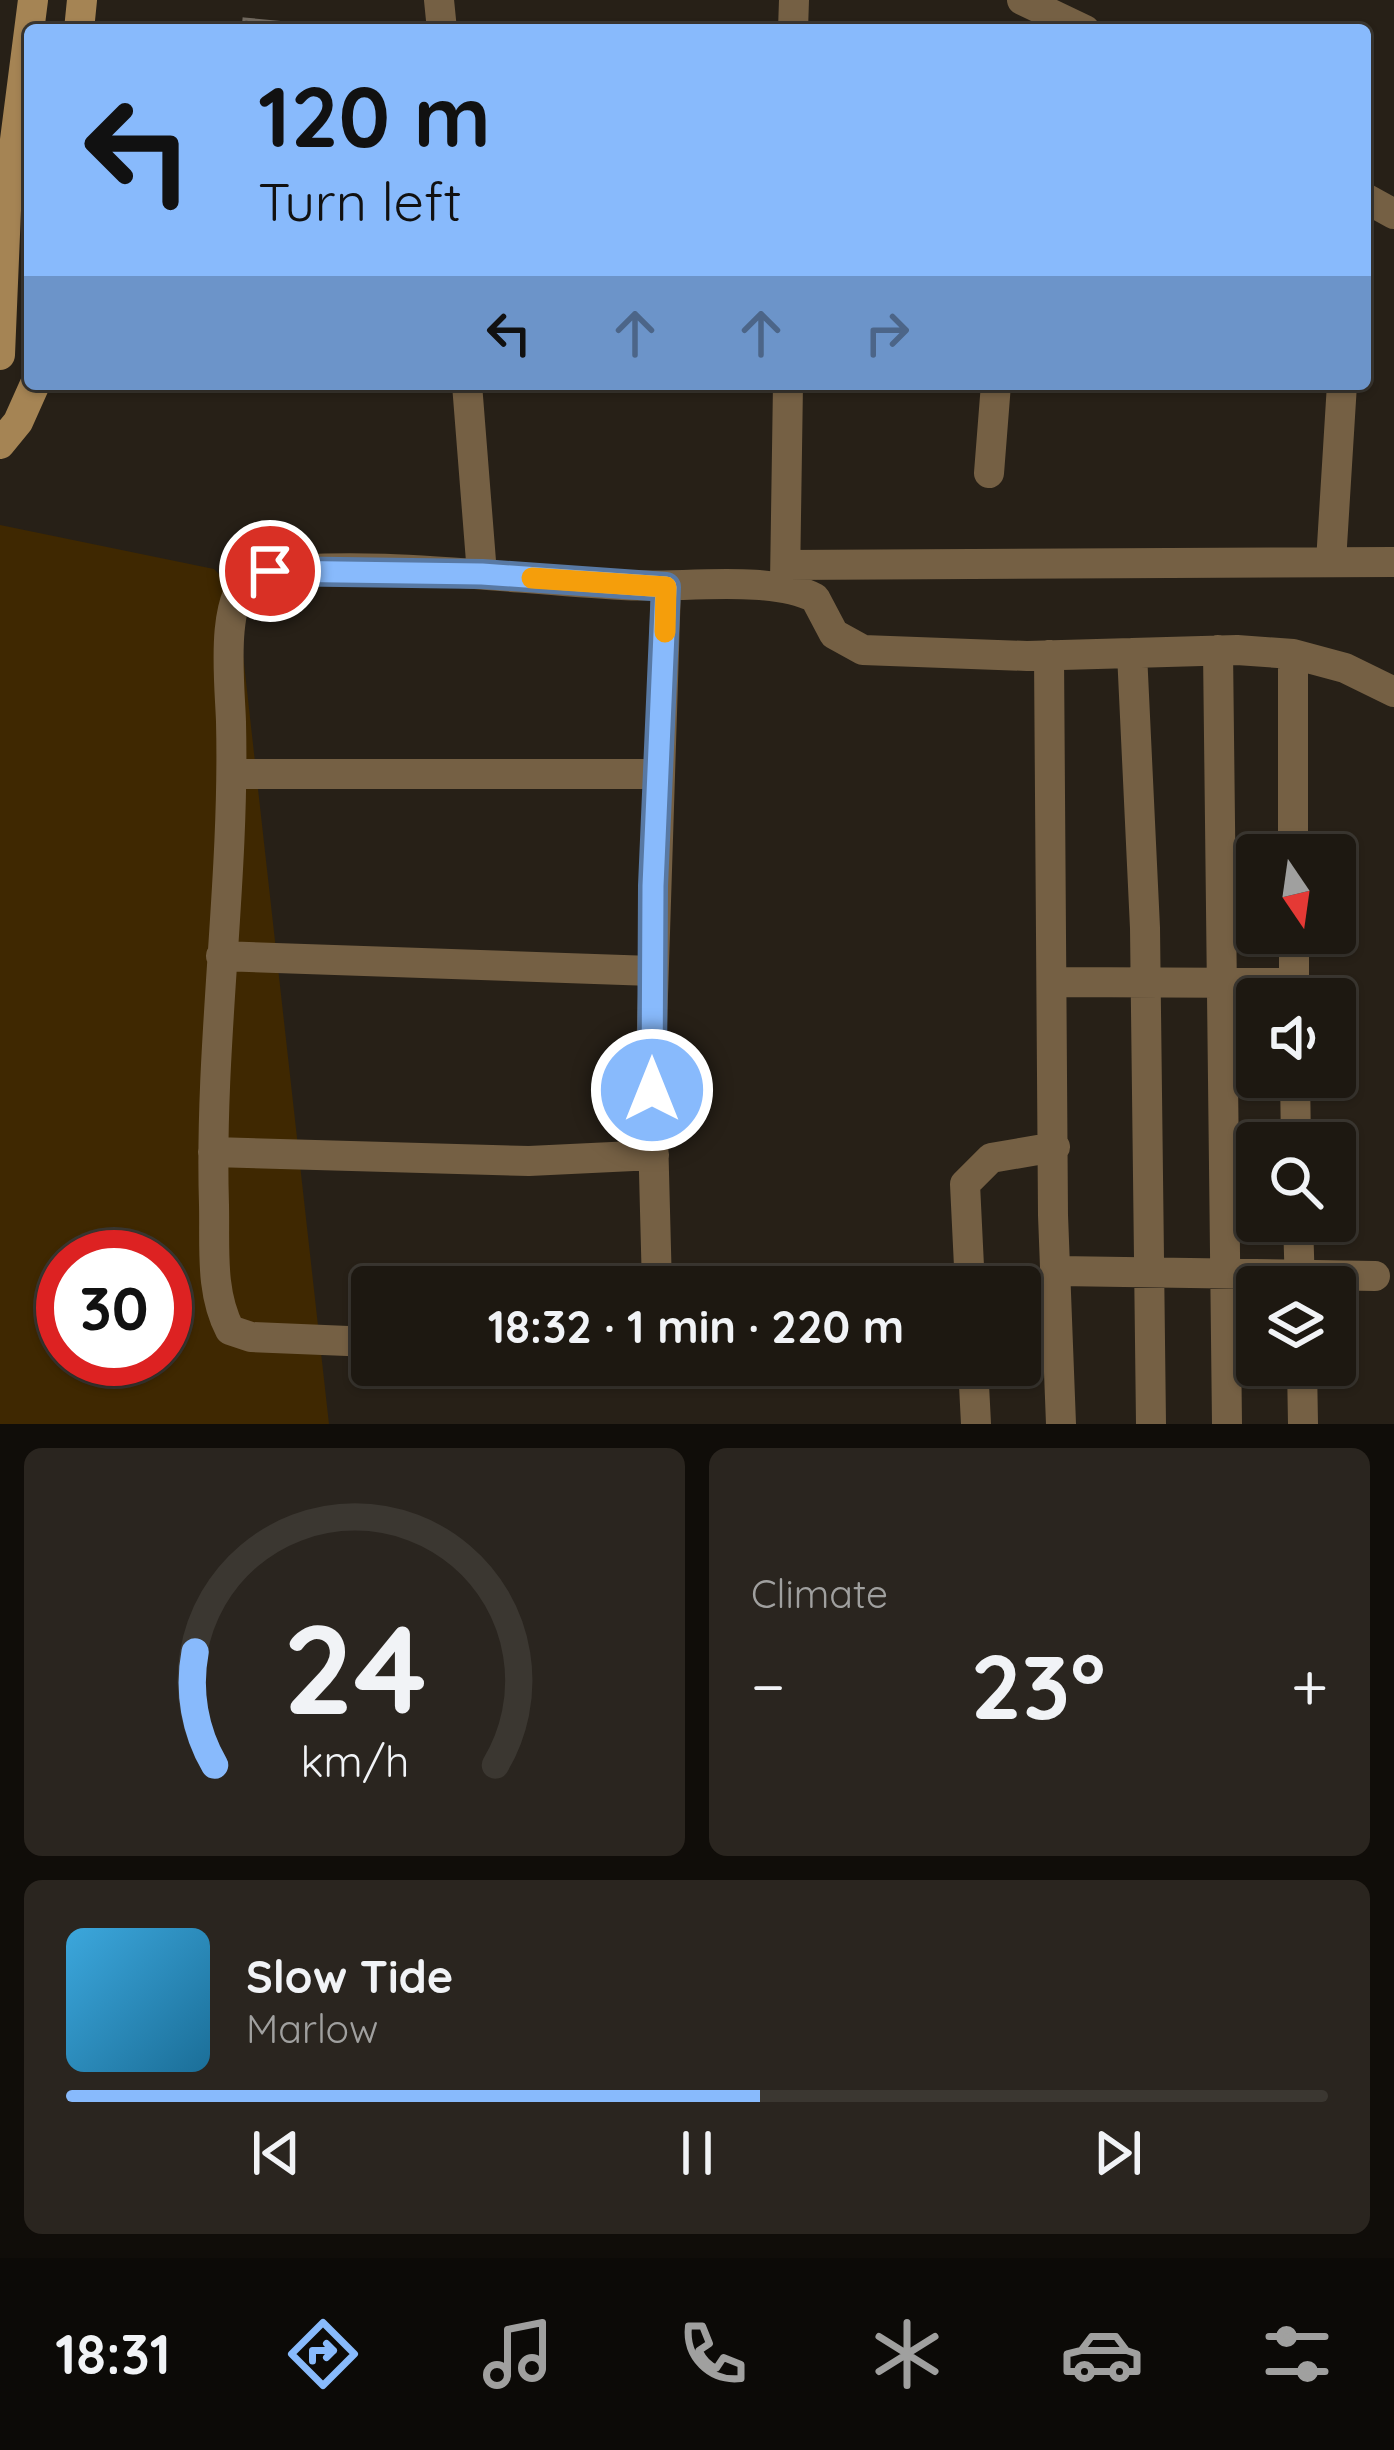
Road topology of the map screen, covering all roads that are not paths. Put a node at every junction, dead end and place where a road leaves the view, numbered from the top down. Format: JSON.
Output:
{"nodes":[{"id":1,"x":1022,"y":0,"type":"edge"},
{"id":2,"x":1068,"y":24,"type":"edge"},
{"id":3,"x":24,"y":70,"type":"edge"},
{"id":4,"x":0,"y":355,"type":"edge"},
{"id":5,"x":32,"y":390,"type":"edge"},
{"id":6,"x":467,"y":390,"type":"edge"},
{"id":7,"x":788,"y":390,"type":"edge"},
{"id":8,"x":996,"y":390,"type":"edge"},
{"id":9,"x":1342,"y":390,"type":"edge"},
{"id":10,"x":0,"y":444,"type":"edge"},
{"id":11,"x":989,"y":473,"type":"dead end"},
{"id":12,"x":1331,"y":562,"type":"junction"},
{"id":13,"x":1394,"y":562,"type":"edge"},
{"id":14,"x":482,"y":574,"type":"junction"},
{"id":15,"x":786,"y":577,"type":"junction"},
{"id":16,"x":666,"y":587,"type":"junction"},
{"id":17,"x":1218,"y":650,"type":"junction"},
{"id":18,"x":1132,"y":653,"type":"junction"},
{"id":19,"x":1292,"y":654,"type":"junction"},
{"id":20,"x":1049,"y":655,"type":"junction"},
{"id":21,"x":1394,"y":692,"type":"edge"},
{"id":22,"x":659,"y":773,"type":"junction"},
{"id":23,"x":232,"y":774,"type":"junction"},
{"id":24,"x":1293,"y":834,"type":"edge"},
{"id":25,"x":221,"y":956,"type":"junction"},
{"id":26,"x":652,"y":971,"type":"junction"},
{"id":27,"x":1146,"y":981,"type":"junction"},
{"id":28,"x":1054,"y":982,"type":"junction"},
{"id":29,"x":1221,"y":983,"type":"junction"},
{"id":30,"x":1236,"y":985,"type":"edge"},
{"id":31,"x":1055,"y":1147,"type":"junction"},
{"id":32,"x":212,"y":1152,"type":"junction"},
{"id":33,"x":654,"y":1155,"type":"junction"},
{"id":34,"x":657,"y":1266,"type":"edge"},
{"id":35,"x":969,"y":1266,"type":"edge"},
{"id":36,"x":1059,"y":1271,"type":"junction"},
{"id":37,"x":1148,"y":1274,"type":"junction"},
{"id":38,"x":1223,"y":1275,"type":"junction"},
{"id":39,"x":1236,"y":1276,"type":"edge"},
{"id":40,"x":1375,"y":1276,"type":"dead end"},
{"id":41,"x":1356,"y":1277,"type":"edge"},
{"id":42,"x":351,"y":1341,"type":"edge"},
{"id":43,"x":975,"y":1386,"type":"edge"},
{"id":44,"x":1302,"y":1386,"type":"edge"},
{"id":45,"x":976,"y":1424,"type":"edge"},
{"id":46,"x":1061,"y":1424,"type":"edge"},
{"id":47,"x":1150,"y":1424,"type":"edge"},
{"id":48,"x":1227,"y":1424,"type":"edge"},
{"id":49,"x":1303,"y":1424,"type":"edge"}],
"edges":[{"from":1,"to":2,"type":"street"},
{"from":3,"to":4,"type":"main road"},
{"from":5,"to":10,"type":"main road"},
{"from":6,"to":14,"type":"street"},
{"from":7,"to":15,"type":"street"},
{"from":8,"to":11,"type":"street"},
{"from":9,"to":12,"type":"street"},
{"from":12,"to":13,"type":"street"},
{"from":12,"to":15,"type":"street"},
{"from":14,"to":16,"type":"street"},
{"from":14,"to":23,"type":"street"},
{"from":15,"to":16,"type":"street"},
{"from":15,"to":20,"type":"street"},
{"from":16,"to":22,"type":"street"},
{"from":17,"to":18,"type":"street"},
{"from":17,"to":19,"type":"street"},
{"from":17,"to":29,"type":"street"},
{"from":18,"to":20,"type":"street"},
{"from":18,"to":27,"type":"street"},
{"from":19,"to":21,"type":"street"},
{"from":19,"to":24,"type":"street"},
{"from":20,"to":28,"type":"street"},
{"from":22,"to":23,"type":"street"},
{"from":22,"to":26,"type":"street"},
{"from":23,"to":25,"type":"street"},
{"from":25,"to":26,"type":"street"},
{"from":25,"to":32,"type":"street"},
{"from":26,"to":33,"type":"street"},
{"from":27,"to":28,"type":"street"},
{"from":27,"to":29,"type":"street"},
{"from":27,"to":37,"type":"street"},
{"from":28,"to":31,"type":"street"},
{"from":29,"to":30,"type":"street"},
{"from":29,"to":38,"type":"street"},
{"from":31,"to":35,"type":"street"},
{"from":31,"to":36,"type":"street"},
{"from":32,"to":33,"type":"street"},
{"from":32,"to":42,"type":"street"},
{"from":33,"to":34,"type":"street"},
{"from":36,"to":37,"type":"street"},
{"from":36,"to":46,"type":"street"},
{"from":37,"to":38,"type":"street"},
{"from":37,"to":47,"type":"street"},
{"from":38,"to":39,"type":"street"},
{"from":38,"to":48,"type":"street"},
{"from":40,"to":41,"type":"street"},
{"from":43,"to":45,"type":"street"},
{"from":44,"to":49,"type":"street"}]}
